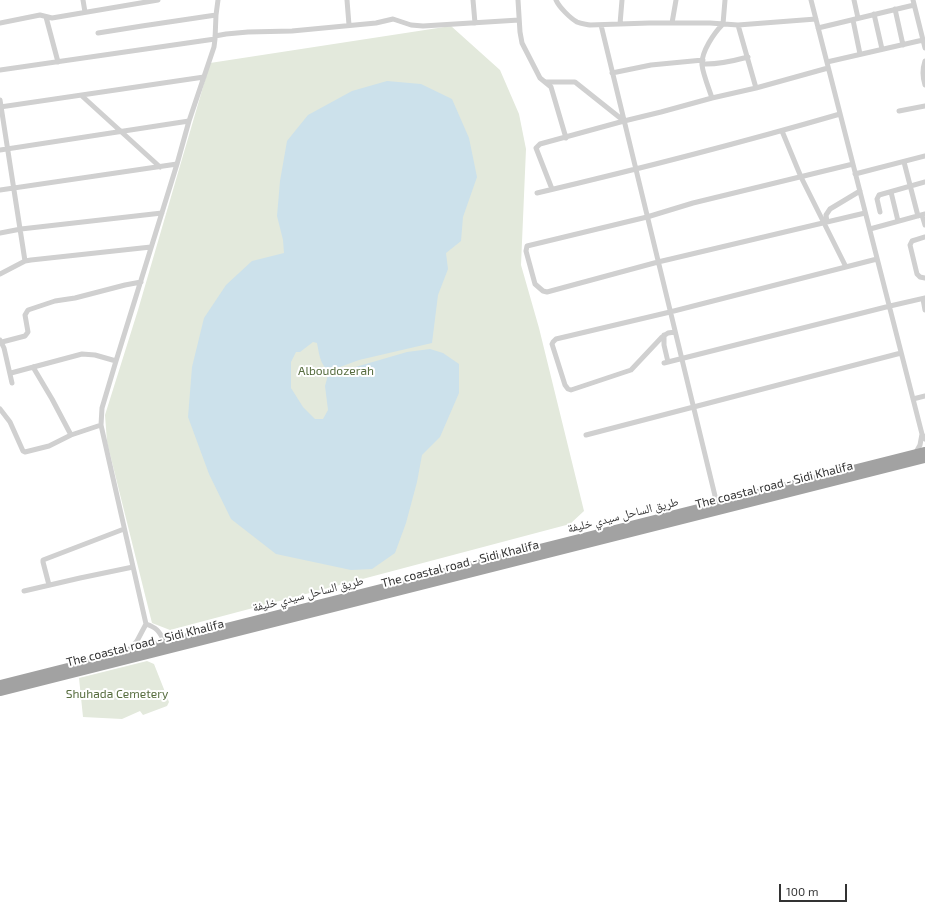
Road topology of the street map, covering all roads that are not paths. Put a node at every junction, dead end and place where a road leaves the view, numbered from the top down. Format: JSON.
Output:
{"nodes":[{"id":1,"x":83,"y":0,"type":"edge"},
{"id":2,"x":158,"y":0,"type":"edge"},
{"id":3,"x":218,"y":0,"type":"edge"},
{"id":4,"x":347,"y":0,"type":"edge"},
{"id":5,"x":473,"y":0,"type":"edge"},
{"id":6,"x":518,"y":0,"type":"edge"},
{"id":7,"x":556,"y":0,"type":"edge"},
{"id":8,"x":622,"y":0,"type":"edge"},
{"id":9,"x":676,"y":0,"type":"edge"},
{"id":10,"x":725,"y":0,"type":"edge"},
{"id":11,"x":811,"y":0,"type":"edge"},
{"id":12,"x":854,"y":0,"type":"edge"},
{"id":13,"x":914,"y":2,"type":"edge"},
{"id":14,"x":895,"y":9,"type":"junction"},
{"id":15,"x":85,"y":12,"type":"junction"},
{"id":16,"x":874,"y":14,"type":"junction"},
{"id":17,"x":216,"y":15,"type":"junction"},
{"id":18,"x":46,"y":17,"type":"junction"},
{"id":19,"x":816,"y":19,"type":"junction"},
{"id":20,"x":856,"y":19,"type":"junction"},
{"id":21,"x":519,"y":20,"type":"junction"},
{"id":22,"x":0,"y":23,"type":"edge"},
{"id":23,"x":475,"y":23,"type":"junction"},
{"id":24,"x":672,"y":23,"type":"junction"},
{"id":25,"x":620,"y":24,"type":"junction"},
{"id":26,"x":723,"y":24,"type":"junction"},
{"id":27,"x":349,"y":25,"type":"junction"},
{"id":28,"x":601,"y":25,"type":"junction"},
{"id":29,"x":738,"y":25,"type":"junction"},
{"id":30,"x":818,"y":28,"type":"junction"},
{"id":31,"x":98,"y":33,"type":"dead end"},
{"id":32,"x":215,"y":38,"type":"junction"},
{"id":33,"x":923,"y":40,"type":"junction"},
{"id":34,"x":903,"y":44,"type":"junction"},
{"id":35,"x":925,"y":48,"type":"edge"},
{"id":36,"x":882,"y":49,"type":"junction"},
{"id":37,"x":860,"y":54,"type":"junction"},
{"id":38,"x":748,"y":57,"type":"junction"},
{"id":39,"x":925,"y":61,"type":"edge"},
{"id":40,"x":58,"y":62,"type":"junction"},
{"id":41,"x":702,"y":62,"type":"junction"},
{"id":42,"x":828,"y":65,"type":"junction"},
{"id":43,"x":0,"y":70,"type":"edge"},
{"id":44,"x":612,"y":73,"type":"junction"},
{"id":45,"x":204,"y":77,"type":"junction"},
{"id":46,"x":546,"y":82,"type":"junction"},
{"id":47,"x":925,"y":85,"type":"edge"},
{"id":48,"x":756,"y":88,"type":"junction"},
{"id":49,"x":82,"y":96,"type":"junction"},
{"id":50,"x":712,"y":98,"type":"junction"},
{"id":51,"x":0,"y":100,"type":"edge"},
{"id":52,"x":925,"y":106,"type":"edge"},
{"id":53,"x":1,"y":107,"type":"edge"},
{"id":54,"x":899,"y":111,"type":"dead end"},
{"id":55,"x":840,"y":114,"type":"junction"},
{"id":56,"x":190,"y":121,"type":"junction"},
{"id":57,"x":624,"y":121,"type":"junction"},
{"id":58,"x":121,"y":131,"type":"junction"},
{"id":59,"x":782,"y":131,"type":"junction"},
{"id":60,"x":566,"y":138,"type":"junction"},
{"id":61,"x":8,"y":148,"type":"junction"},
{"id":62,"x":0,"y":150,"type":"edge"},
{"id":63,"x":925,"y":156,"type":"edge"},
{"id":64,"x":904,"y":162,"type":"junction"},
{"id":65,"x":177,"y":164,"type":"junction"},
{"id":66,"x":853,"y":164,"type":"junction"},
{"id":67,"x":160,"y":166,"type":"junction"},
{"id":68,"x":636,"y":169,"type":"junction"},
{"id":69,"x":855,"y":174,"type":"junction"},
{"id":70,"x":801,"y":177,"type":"junction"},
{"id":71,"x":925,"y":182,"type":"edge"},
{"id":72,"x":910,"y":186,"type":"junction"},
{"id":73,"x":14,"y":188,"type":"junction"},
{"id":74,"x":552,"y":189,"type":"junction"},
{"id":75,"x":0,"y":190,"type":"edge"},
{"id":76,"x":860,"y":190,"type":"junction"},
{"id":77,"x":891,"y":192,"type":"junction"},
{"id":78,"x":537,"y":193,"type":"dead end"},
{"id":79,"x":880,"y":212,"type":"dead end"},
{"id":80,"x":162,"y":213,"type":"junction"},
{"id":81,"x":865,"y":213,"type":"junction"},
{"id":82,"x":922,"y":215,"type":"edge"},
{"id":83,"x":647,"y":217,"type":"junction"},
{"id":84,"x":898,"y":221,"type":"junction"},
{"id":85,"x":825,"y":222,"type":"junction"},
{"id":86,"x":925,"y":225,"type":"edge"},
{"id":87,"x":21,"y":229,"type":"junction"},
{"id":88,"x":870,"y":229,"type":"junction"},
{"id":89,"x":0,"y":233,"type":"edge"},
{"id":90,"x":925,"y":237,"type":"edge"},
{"id":91,"x":151,"y":247,"type":"junction"},
{"id":92,"x":877,"y":259,"type":"junction"},
{"id":93,"x":26,"y":261,"type":"junction"},
{"id":94,"x":658,"y":262,"type":"junction"},
{"id":95,"x":846,"y":267,"type":"junction"},
{"id":96,"x":0,"y":274,"type":"edge"},
{"id":97,"x":925,"y":278,"type":"edge"},
{"id":98,"x":141,"y":282,"type":"junction"},
{"id":99,"x":924,"y":298,"type":"edge"},
{"id":100,"x":890,"y":306,"type":"junction"},
{"id":101,"x":925,"y":310,"type":"edge"},
{"id":102,"x":670,"y":312,"type":"junction"},
{"id":103,"x":675,"y":332,"type":"junction"},
{"id":104,"x":664,"y":335,"type":"junction"},
{"id":105,"x":1,"y":341,"type":"edge"},
{"id":106,"x":901,"y":353,"type":"junction"},
{"id":107,"x":681,"y":358,"type":"junction"},
{"id":108,"x":116,"y":361,"type":"junction"},
{"id":109,"x":33,"y":367,"type":"junction"},
{"id":110,"x":10,"y":373,"type":"junction"},
{"id":111,"x":12,"y":383,"type":"dead end"},
{"id":112,"x":925,"y":396,"type":"edge"},
{"id":113,"x":913,"y":399,"type":"junction"},
{"id":114,"x":694,"y":408,"type":"junction"},
{"id":115,"x":0,"y":409,"type":"edge"},
{"id":116,"x":101,"y":425,"type":"junction"},
{"id":117,"x":72,"y":435,"type":"junction"},
{"id":118,"x":586,"y":435,"type":"dead end"},
{"id":119,"x":924,"y":437,"type":"edge"},
{"id":120,"x":925,"y":451,"type":"edge"},
{"id":121,"x":915,"y":454,"type":"junction"},
{"id":122,"x":925,"y":459,"type":"edge"},
{"id":123,"x":717,"y":504,"type":"junction"},
{"id":124,"x":665,"y":521,"type":"junction"},
{"id":125,"x":124,"y":529,"type":"junction"},
{"id":126,"x":133,"y":567,"type":"junction"},
{"id":127,"x":49,"y":585,"type":"junction"},
{"id":128,"x":24,"y":591,"type":"dead end"},
{"id":129,"x":146,"y":624,"type":"junction"},
{"id":130,"x":165,"y":642,"type":"junction"},
{"id":131,"x":128,"y":652,"type":"junction"},
{"id":132,"x":0,"y":684,"type":"edge"},
{"id":133,"x":0,"y":692,"type":"edge"}],
"edges":[{"from":1,"to":15,"type":"street"},
{"from":2,"to":15,"type":"street"},
{"from":3,"to":17,"type":"street"},
{"from":4,"to":27,"type":"street"},
{"from":5,"to":23,"type":"street"},
{"from":6,"to":21,"type":"street"},
{"from":7,"to":28,"type":"street"},
{"from":8,"to":25,"type":"street"},
{"from":9,"to":24,"type":"street"},
{"from":10,"to":26,"type":"street"},
{"from":11,"to":19,"type":"street"},
{"from":12,"to":20,"type":"street"},
{"from":13,"to":14,"type":"street"},
{"from":13,"to":33,"type":"street"},
{"from":14,"to":16,"type":"street"},
{"from":14,"to":34,"type":"street"},
{"from":15,"to":18,"type":"street"},
{"from":16,"to":20,"type":"street"},
{"from":16,"to":36,"type":"street"},
{"from":17,"to":31,"type":"street"},
{"from":17,"to":32,"type":"street"},
{"from":18,"to":22,"type":"street"},
{"from":18,"to":40,"type":"street"},
{"from":19,"to":29,"type":"street"},
{"from":19,"to":30,"type":"street"},
{"from":20,"to":30,"type":"street"},
{"from":20,"to":37,"type":"street"},
{"from":21,"to":23,"type":"street"},
{"from":21,"to":46,"type":"street"},
{"from":23,"to":27,"type":"street"},
{"from":24,"to":25,"type":"street"},
{"from":24,"to":26,"type":"street"},
{"from":25,"to":28,"type":"street"},
{"from":26,"to":29,"type":"street"},
{"from":26,"to":41,"type":"street"},
{"from":27,"to":32,"type":"street"},
{"from":28,"to":44,"type":"street"},
{"from":29,"to":38,"type":"street"},
{"from":30,"to":42,"type":"street"},
{"from":32,"to":40,"type":"street"},
{"from":32,"to":45,"type":"street"},
{"from":33,"to":34,"type":"street"},
{"from":33,"to":35,"type":"street"},
{"from":34,"to":36,"type":"street"},
{"from":36,"to":37,"type":"street"},
{"from":37,"to":42,"type":"street"},
{"from":38,"to":41,"type":"street"},
{"from":38,"to":48,"type":"street"},
{"from":39,"to":47,"type":"street"},
{"from":40,"to":43,"type":"street"},
{"from":41,"to":44,"type":"street"},
{"from":41,"to":50,"type":"street"},
{"from":42,"to":48,"type":"street"},
{"from":42,"to":55,"type":"street"},
{"from":44,"to":57,"type":"street"},
{"from":45,"to":49,"type":"street"},
{"from":45,"to":56,"type":"street"},
{"from":46,"to":57,"type":"street"},
{"from":46,"to":60,"type":"street"},
{"from":48,"to":50,"type":"street"},
{"from":49,"to":53,"type":"street"},
{"from":49,"to":58,"type":"street"},
{"from":50,"to":57,"type":"street"},
{"from":51,"to":53,"type":"street"},
{"from":52,"to":54,"type":"street"},
{"from":53,"to":61,"type":"street"},
{"from":55,"to":59,"type":"street"},
{"from":55,"to":66,"type":"street"},
{"from":56,"to":58,"type":"street"},
{"from":56,"to":65,"type":"street"},
{"from":57,"to":60,"type":"street"},
{"from":57,"to":68,"type":"street"},
{"from":58,"to":61,"type":"street"},
{"from":58,"to":67,"type":"street"},
{"from":59,"to":68,"type":"street"},
{"from":59,"to":70,"type":"street"},
{"from":60,"to":74,"type":"street"},
{"from":61,"to":62,"type":"street"},
{"from":61,"to":73,"type":"street"},
{"from":63,"to":64,"type":"street"},
{"from":64,"to":69,"type":"street"},
{"from":64,"to":72,"type":"street"},
{"from":65,"to":67,"type":"street"},
{"from":65,"to":80,"type":"street"},
{"from":66,"to":69,"type":"street"},
{"from":66,"to":70,"type":"street"},
{"from":67,"to":73,"type":"street"},
{"from":68,"to":74,"type":"street"},
{"from":68,"to":83,"type":"street"},
{"from":69,"to":76,"type":"street"},
{"from":70,"to":83,"type":"street"},
{"from":70,"to":85,"type":"street"},
{"from":71,"to":72,"type":"street"},
{"from":72,"to":77,"type":"street"},
{"from":72,"to":82,"type":"street"},
{"from":73,"to":75,"type":"street"},
{"from":73,"to":87,"type":"street"},
{"from":74,"to":78,"type":"street"},
{"from":76,"to":81,"type":"street"},
{"from":76,"to":85,"type":"street"},
{"from":77,"to":79,"type":"street"},
{"from":77,"to":84,"type":"street"},
{"from":80,"to":87,"type":"street"},
{"from":80,"to":91,"type":"street"},
{"from":81,"to":85,"type":"street"},
{"from":81,"to":88,"type":"street"},
{"from":82,"to":84,"type":"street"},
{"from":82,"to":86,"type":"street"},
{"from":83,"to":94,"type":"street"},
{"from":83,"to":94,"type":"street"},
{"from":84,"to":88,"type":"street"},
{"from":85,"to":94,"type":"street"},
{"from":85,"to":95,"type":"street"},
{"from":87,"to":89,"type":"street"},
{"from":87,"to":93,"type":"street"},
{"from":88,"to":92,"type":"street"},
{"from":90,"to":97,"type":"street"},
{"from":91,"to":93,"type":"street"},
{"from":91,"to":98,"type":"street"},
{"from":92,"to":95,"type":"street"},
{"from":92,"to":100,"type":"street"},
{"from":93,"to":96,"type":"street"},
{"from":94,"to":102,"type":"street"},
{"from":95,"to":102,"type":"street"},
{"from":98,"to":105,"type":"street"},
{"from":98,"to":108,"type":"street"},
{"from":99,"to":100,"type":"street"},
{"from":99,"to":101,"type":"street"},
{"from":100,"to":106,"type":"street"},
{"from":100,"to":107,"type":"street"},
{"from":102,"to":103,"type":"street"},
{"from":102,"to":104,"type":"street"},
{"from":103,"to":104,"type":"street"},
{"from":103,"to":107,"type":"street"},
{"from":104,"to":107,"type":"street"},
{"from":105,"to":110,"type":"street"},
{"from":106,"to":113,"type":"street"},
{"from":106,"to":114,"type":"street"},
{"from":107,"to":114,"type":"street"},
{"from":108,"to":109,"type":"street"},
{"from":108,"to":116,"type":"street"},
{"from":109,"to":110,"type":"street"},
{"from":109,"to":117,"type":"street"},
{"from":110,"to":111,"type":"street"},
{"from":112,"to":113,"type":"street"},
{"from":113,"to":119,"type":"street"},
{"from":114,"to":118,"type":"street"},
{"from":114,"to":123,"type":"street"},
{"from":115,"to":117,"type":"street"},
{"from":116,"to":117,"type":"street"},
{"from":116,"to":125,"type":"street"},
{"from":119,"to":121,"type":"street"},
{"from":120,"to":121,"type":"highway","name":"طريق الساحل سيدي خليفة"},
{"from":121,"to":123,"type":"highway","name":"طريق الساحل سيدي خليفة"},
{"from":122,"to":124,"type":"highway","name":"The coastal road - Sidi Khalifa"},
{"from":123,"to":124,"type":"highway","name":"طريق الساحل سيدي خليفة"},
{"from":124,"to":130,"type":"highway","name":"طريق الساحل سيدي خليفة"},
{"from":124,"to":133,"type":"highway","name":"The coastal road - Sidi Khalifa"},
{"from":125,"to":126,"type":"street"},
{"from":125,"to":127,"type":"street"},
{"from":126,"to":127,"type":"street"},
{"from":126,"to":129,"type":"street"},
{"from":127,"to":128,"type":"street"},
{"from":129,"to":130,"type":"street"},
{"from":129,"to":131,"type":"street"},
{"from":130,"to":131,"type":"highway","name":"طريق الساحل سيدي خليفة"},
{"from":131,"to":132,"type":"highway","name":"طريق الساحل سيدي خليفة"}]}
